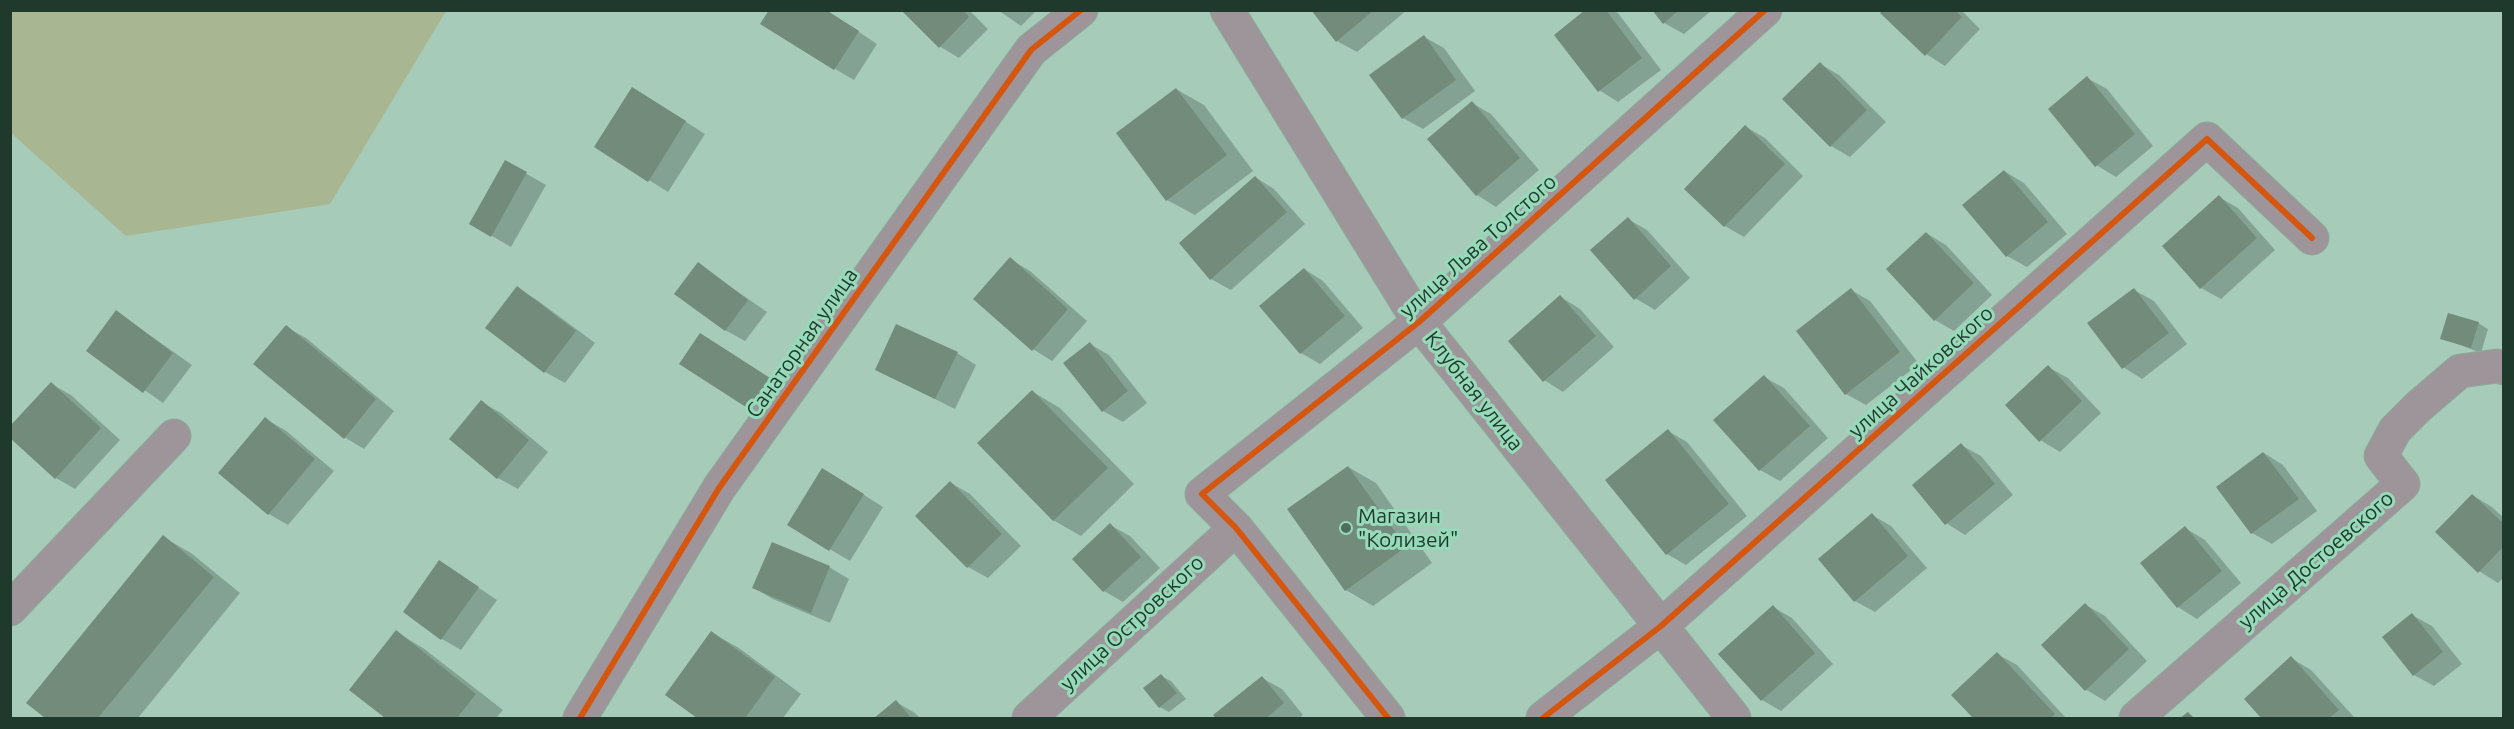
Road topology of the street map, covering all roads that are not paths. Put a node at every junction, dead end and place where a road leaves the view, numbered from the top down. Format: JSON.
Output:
{"nodes":[{"id":1,"x":1081,"y":10,"type":"edge"},
{"id":2,"x":1227,"y":10,"type":"edge"},
{"id":3,"x":1765,"y":10,"type":"edge"},
{"id":4,"x":2312,"y":238,"type":"dead end"},
{"id":5,"x":1419,"y":322,"type":"junction"},
{"id":6,"x":2504,"y":368,"type":"edge"},
{"id":7,"x":174,"y":436,"type":"dead end"},
{"id":8,"x":1236,"y":528,"type":"junction"},
{"id":9,"x":10,"y":609,"type":"edge"},
{"id":10,"x":1661,"y":626,"type":"junction"},
{"id":11,"x":580,"y":718,"type":"edge"},
{"id":12,"x":1029,"y":718,"type":"edge"},
{"id":13,"x":1388,"y":718,"type":"edge"},
{"id":14,"x":1543,"y":718,"type":"edge"},
{"id":15,"x":1734,"y":718,"type":"edge"},
{"id":16,"x":2136,"y":718,"type":"edge"}],
"edges":[{"from":1,"to":11,"type":"street","name":"Санаторная улица"},
{"from":2,"to":5,"type":"street","name":"Клубная улица"},
{"from":3,"to":5,"type":"street","name":"улица Льва Толстого"},
{"from":4,"to":10,"type":"street","name":"улица Чайковского"},
{"from":5,"to":8,"type":"street","name":"улица Льва Толстого"},
{"from":5,"to":10,"type":"street","name":"Клубная улица"},
{"from":6,"to":16,"type":"street","name":"улица Достоевского"},
{"from":7,"to":9,"type":"street"},
{"from":8,"to":12,"type":"street","name":"улица Островского"},
{"from":8,"to":13,"type":"street"},
{"from":10,"to":14,"type":"street","name":"улица Чайковского"},
{"from":10,"to":15,"type":"street","name":"Клубная улица"}]}
